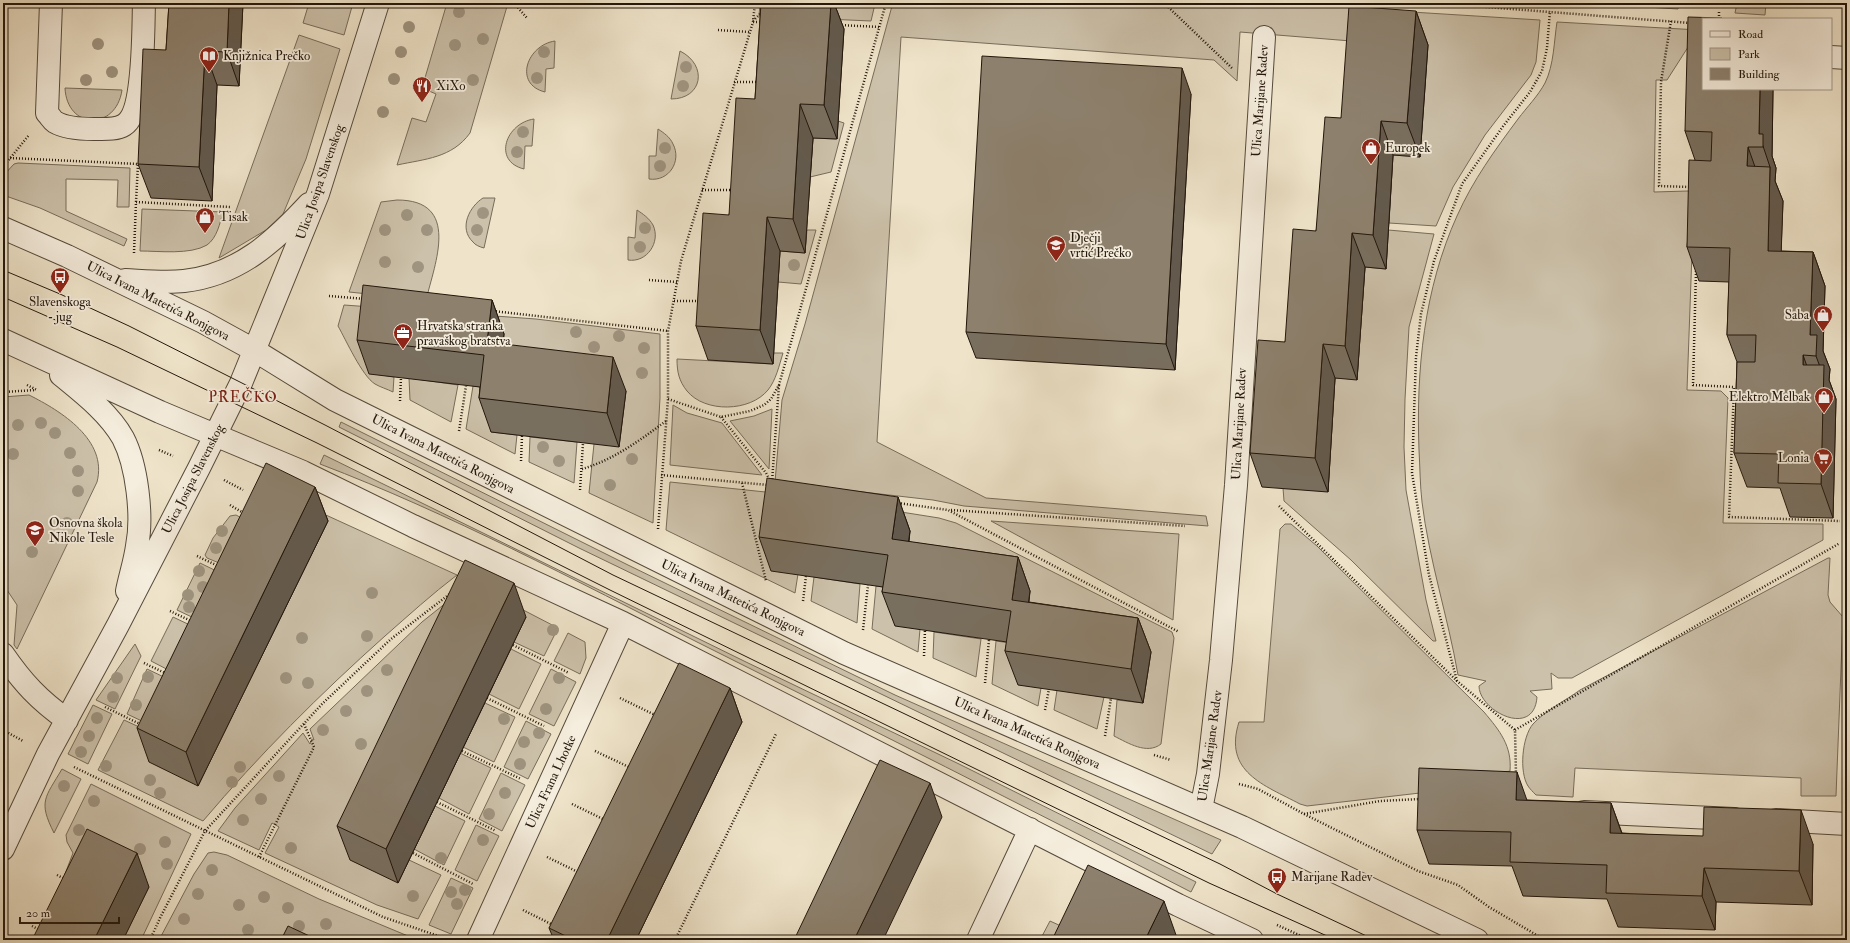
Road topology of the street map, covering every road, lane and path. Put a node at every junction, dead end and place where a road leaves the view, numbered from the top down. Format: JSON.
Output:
{"nodes":[{"id":1,"x":51,"y":3,"type":"edge"},
{"id":2,"x":144,"y":3,"type":"edge"},
{"id":3,"x":378,"y":3,"type":"edge"},
{"id":4,"x":514,"y":3,"type":"edge"},
{"id":5,"x":755,"y":3,"type":"edge"},
{"id":6,"x":886,"y":3,"type":"edge"},
{"id":7,"x":1164,"y":3,"type":"edge"},
{"id":8,"x":1357,"y":3,"type":"edge"},
{"id":9,"x":1435,"y":3,"type":"edge"},
{"id":10,"x":766,"y":8,"type":"edge"},
{"id":11,"x":1550,"y":11,"type":"junction"},
{"id":12,"x":1719,"y":11,"type":"dead end"},
{"id":13,"x":1356,"y":17,"type":"edge"},
{"id":14,"x":528,"y":18,"type":"dead end"},
{"id":15,"x":1719,"y":18,"type":"edge"},
{"id":16,"x":1671,"y":21,"type":"junction"},
{"id":17,"x":752,"y":22,"type":"junction"},
{"id":18,"x":768,"y":22,"type":"edge"},
{"id":19,"x":1696,"y":23,"type":"edge"},
{"id":20,"x":832,"y":25,"type":"edge"},
{"id":21,"x":880,"y":27,"type":"junction"},
{"id":22,"x":718,"y":30,"type":"dead end"},
{"id":23,"x":749,"y":32,"type":"junction"},
{"id":24,"x":1264,"y":37,"type":"dead end"},
{"id":25,"x":1832,"y":57,"type":"edge"},
{"id":26,"x":1847,"y":58,"type":"edge"},
{"id":27,"x":1237,"y":73,"type":"dead end"},
{"id":28,"x":734,"y":82,"type":"junction"},
{"id":29,"x":763,"y":82,"type":"edge"},
{"id":30,"x":47,"y":113,"type":"junction"},
{"id":31,"x":10,"y":158,"type":"junction"},
{"id":32,"x":3,"y":167,"type":"edge"},
{"id":33,"x":1692,"y":188,"type":"edge"},
{"id":34,"x":702,"y":190,"type":"junction"},
{"id":35,"x":738,"y":190,"type":"edge"},
{"id":36,"x":318,"y":194,"type":"junction"},
{"id":37,"x":136,"y":202,"type":"junction"},
{"id":38,"x":230,"y":207,"type":"dead end"},
{"id":39,"x":3,"y":228,"type":"edge"},
{"id":40,"x":133,"y":260,"type":"dead end"},
{"id":41,"x":1696,"y":265,"type":"edge"},
{"id":42,"x":117,"y":280,"type":"junction"},
{"id":43,"x":649,"y":280,"type":"dead end"},
{"id":44,"x":677,"y":282,"type":"junction"},
{"id":45,"x":329,"y":296,"type":"dead end"},
{"id":46,"x":368,"y":300,"type":"edge"},
{"id":47,"x":674,"y":300,"type":"junction"},
{"id":48,"x":704,"y":300,"type":"edge"},
{"id":49,"x":491,"y":311,"type":"edge"},
{"id":50,"x":668,"y":331,"type":"junction"},
{"id":51,"x":3,"y":340,"type":"edge"},
{"id":52,"x":254,"y":350,"type":"junction"},
{"id":53,"x":44,"y":359,"type":"junction"},
{"id":54,"x":401,"y":377,"type":"edge"},
{"id":55,"x":779,"y":385,"type":"junction"},
{"id":56,"x":466,"y":386,"type":"edge"},
{"id":57,"x":37,"y":390,"type":"dead end"},
{"id":58,"x":3,"y":392,"type":"edge"},
{"id":59,"x":668,"y":399,"type":"junction"},
{"id":60,"x":400,"y":401,"type":"dead end"},
{"id":61,"x":721,"y":417,"type":"junction"},
{"id":62,"x":666,"y":421,"type":"junction"},
{"id":63,"x":459,"y":431,"type":"dead end"},
{"id":64,"x":215,"y":435,"type":"junction"},
{"id":65,"x":522,"y":436,"type":"edge"},
{"id":66,"x":583,"y":443,"type":"edge"},
{"id":67,"x":521,"y":463,"type":"dead end"},
{"id":68,"x":582,"y":469,"type":"junction"},
{"id":69,"x":661,"y":475,"type":"junction"},
{"id":70,"x":742,"y":483,"type":"junction"},
{"id":71,"x":772,"y":486,"type":"junction"},
{"id":72,"x":580,"y":493,"type":"dead end"},
{"id":73,"x":895,"y":502,"type":"edge"},
{"id":74,"x":230,"y":505,"type":"dead end"},
{"id":75,"x":1279,"y":506,"type":"dead end"},
{"id":76,"x":948,"y":510,"type":"junction"},
{"id":77,"x":247,"y":515,"type":"edge"},
{"id":78,"x":1840,"y":521,"type":"dead end"},
{"id":79,"x":1185,"y":526,"type":"dead end"},
{"id":80,"x":658,"y":532,"type":"dead end"},
{"id":81,"x":1840,"y":543,"type":"dead end"},
{"id":82,"x":197,"y":556,"type":"dead end"},
{"id":83,"x":225,"y":570,"type":"edge"},
{"id":84,"x":806,"y":576,"type":"edge"},
{"id":85,"x":767,"y":585,"type":"dead end"},
{"id":86,"x":868,"y":585,"type":"edge"},
{"id":87,"x":456,"y":589,"type":"edge"},
{"id":88,"x":803,"y":602,"type":"dead end"},
{"id":89,"x":170,"y":611,"type":"dead end"},
{"id":90,"x":624,"y":623,"type":"junction"},
{"id":91,"x":198,"y":625,"type":"edge"},
{"id":92,"x":118,"y":626,"type":"junction"},
{"id":93,"x":924,"y":630,"type":"edge"},
{"id":94,"x":863,"y":632,"type":"dead end"},
{"id":95,"x":1179,"y":632,"type":"dead end"},
{"id":96,"x":989,"y":640,"type":"edge"},
{"id":97,"x":3,"y":654,"type":"edge"},
{"id":98,"x":923,"y":660,"type":"dead end"},
{"id":99,"x":144,"y":663,"type":"dead end"},
{"id":100,"x":173,"y":676,"type":"edge"},
{"id":101,"x":1458,"y":682,"type":"junction"},
{"id":102,"x":1049,"y":689,"type":"edge"},
{"id":103,"x":984,"y":690,"type":"dead end"},
{"id":104,"x":80,"y":696,"type":"junction"},
{"id":105,"x":1111,"y":698,"type":"edge"},
{"id":106,"x":1045,"y":711,"type":"dead end"},
{"id":107,"x":68,"y":720,"type":"junction"},
{"id":108,"x":304,"y":724,"type":"junction"},
{"id":109,"x":143,"y":726,"type":"edge"},
{"id":110,"x":3,"y":730,"type":"edge"},
{"id":111,"x":1515,"y":730,"type":"junction"},
{"id":112,"x":776,"y":734,"type":"dead end"},
{"id":113,"x":1104,"y":741,"type":"dead end"},
{"id":114,"x":29,"y":744,"type":"dead end"},
{"id":115,"x":68,"y":764,"type":"dead end"},
{"id":116,"x":1516,"y":780,"type":"edge"},
{"id":117,"x":1239,"y":784,"type":"dead end"},
{"id":118,"x":1422,"y":799,"type":"edge"},
{"id":119,"x":1201,"y":809,"type":"junction"},
{"id":120,"x":1581,"y":812,"type":"edge"},
{"id":121,"x":1304,"y":814,"type":"junction"},
{"id":122,"x":1847,"y":824,"type":"edge"},
{"id":123,"x":1030,"y":829,"type":"junction"},
{"id":124,"x":205,"y":831,"type":"junction"},
{"id":125,"x":3,"y":849,"type":"edge"},
{"id":126,"x":260,"y":857,"type":"junction"},
{"id":127,"x":57,"y":875,"type":"dead end"},
{"id":128,"x":68,"y":881,"type":"edge"},
{"id":129,"x":32,"y":926,"type":"dead end"},
{"id":130,"x":44,"y":931,"type":"edge"},
{"id":131,"x":150,"y":940,"type":"edge"},
{"id":132,"x":450,"y":940,"type":"edge"},
{"id":133,"x":478,"y":940,"type":"edge"},
{"id":134,"x":675,"y":940,"type":"edge"},
{"id":135,"x":978,"y":940,"type":"edge"},
{"id":136,"x":1252,"y":940,"type":"edge"},
{"id":137,"x":1477,"y":940,"type":"edge"},
{"id":138,"x":1545,"y":940,"type":"edge"}],
"edges":[{"from":1,"to":30,"type":"street"},
{"from":2,"to":30,"type":"street"},
{"from":3,"to":36,"type":"street","name":"Ulica Josipa Slavenskog"},
{"from":4,"to":14,"type":"path"},
{"from":5,"to":17,"type":"path"},
{"from":6,"to":21,"type":"path"},
{"from":7,"to":27,"type":"path"},
{"from":8,"to":13,"type":"path"},
{"from":9,"to":11,"type":"path"},
{"from":10,"to":17,"type":"path"},
{"from":11,"to":16,"type":"path"},
{"from":11,"to":101,"type":"path"},
{"from":12,"to":15,"type":"path"},
{"from":16,"to":19,"type":"path"},
{"from":16,"to":33,"type":"path"},
{"from":17,"to":18,"type":"path"},
{"from":17,"to":23,"type":"path"},
{"from":20,"to":21,"type":"path"},
{"from":21,"to":55,"type":"path"},
{"from":22,"to":23,"type":"path"},
{"from":23,"to":28,"type":"path"},
{"from":24,"to":119,"type":"street","name":"Ulica Marijane Radev"},
{"from":25,"to":26,"type":"street"},
{"from":28,"to":29,"type":"path"},
{"from":28,"to":34,"type":"path"},
{"from":30,"to":31,"type":"path"},
{"from":31,"to":32,"type":"path"},
{"from":31,"to":37,"type":"path"},
{"from":34,"to":35,"type":"path"},
{"from":34,"to":44,"type":"path"},
{"from":36,"to":42,"type":"street"},
{"from":36,"to":52,"type":"street","name":"Ulica Josipa Slavenskog"},
{"from":37,"to":38,"type":"path"},
{"from":37,"to":40,"type":"path"},
{"from":39,"to":42,"type":"street","name":"Ulica Ivana Matetića Ronjgova"},
{"from":41,"to":78,"type":"path"},
{"from":42,"to":52,"type":"street","name":"Ulica Ivana Matetića Ronjgova"},
{"from":43,"to":44,"type":"path"},
{"from":44,"to":47,"type":"path"},
{"from":45,"to":46,"type":"path"},
{"from":47,"to":48,"type":"path"},
{"from":47,"to":50,"type":"path"},
{"from":49,"to":50,"type":"path"},
{"from":50,"to":59,"type":"path"},
{"from":51,"to":53,"type":"street"},
{"from":52,"to":64,"type":"street","name":"Ulica Josipa Slavenskog"},
{"from":52,"to":119,"type":"street","name":"Ulica Ivana Matetića Ronjgova"},
{"from":53,"to":64,"type":"street"},
{"from":53,"to":92,"type":"street"},
{"from":54,"to":60,"type":"path"},
{"from":55,"to":61,"type":"path"},
{"from":55,"to":71,"type":"path"},
{"from":56,"to":63,"type":"path"},
{"from":57,"to":58,"type":"path"},
{"from":59,"to":61,"type":"path"},
{"from":59,"to":62,"type":"path"},
{"from":61,"to":71,"type":"path"},
{"from":62,"to":68,"type":"path"},
{"from":62,"to":69,"type":"path"},
{"from":64,"to":90,"type":"street"},
{"from":64,"to":92,"type":"street","name":"Ulica Josipa Slavenskog"},
{"from":65,"to":67,"type":"path"},
{"from":66,"to":68,"type":"path"},
{"from":68,"to":72,"type":"path"},
{"from":69,"to":70,"type":"path"},
{"from":69,"to":80,"type":"path"},
{"from":70,"to":71,"type":"path"},
{"from":70,"to":85,"type":"path"},
{"from":73,"to":76,"type":"path"},
{"from":74,"to":77,"type":"path"},
{"from":75,"to":101,"type":"path"},
{"from":76,"to":79,"type":"path"},
{"from":76,"to":95,"type":"path"},
{"from":81,"to":111,"type":"path"},
{"from":82,"to":83,"type":"path"},
{"from":84,"to":88,"type":"path"},
{"from":86,"to":94,"type":"path"},
{"from":87,"to":108,"type":"path"},
{"from":89,"to":91,"type":"path"},
{"from":90,"to":123,"type":"street"},
{"from":90,"to":133,"type":"street","name":"Ulica Frana Lhotke"},
{"from":92,"to":104,"type":"street","name":"Ulica Josipa Slavenskog"},
{"from":93,"to":98,"type":"path"},
{"from":96,"to":103,"type":"path"},
{"from":97,"to":107,"type":"street"},
{"from":99,"to":100,"type":"path"},
{"from":101,"to":111,"type":"path"},
{"from":102,"to":106,"type":"path"},
{"from":104,"to":107,"type":"street","name":"Ulica Josipa Slavenskog"},
{"from":104,"to":109,"type":"path"},
{"from":105,"to":113,"type":"path"},
{"from":107,"to":125,"type":"street","name":"Ulica Josipa Slavenskog"},
{"from":108,"to":124,"type":"path"},
{"from":108,"to":126,"type":"path"},
{"from":110,"to":114,"type":"path"},
{"from":111,"to":116,"type":"path"},
{"from":112,"to":134,"type":"path"},
{"from":115,"to":124,"type":"path"},
{"from":117,"to":121,"type":"path"},
{"from":118,"to":121,"type":"path"},
{"from":119,"to":137,"type":"street","name":"Ulica Ivana Matetića Ronjgova"},
{"from":120,"to":122,"type":"street"},
{"from":121,"to":138,"type":"path"},
{"from":123,"to":135,"type":"street"},
{"from":123,"to":136,"type":"street"},
{"from":124,"to":126,"type":"path"},
{"from":124,"to":131,"type":"path"},
{"from":126,"to":132,"type":"path"},
{"from":127,"to":128,"type":"path"},
{"from":129,"to":130,"type":"path"}]}
